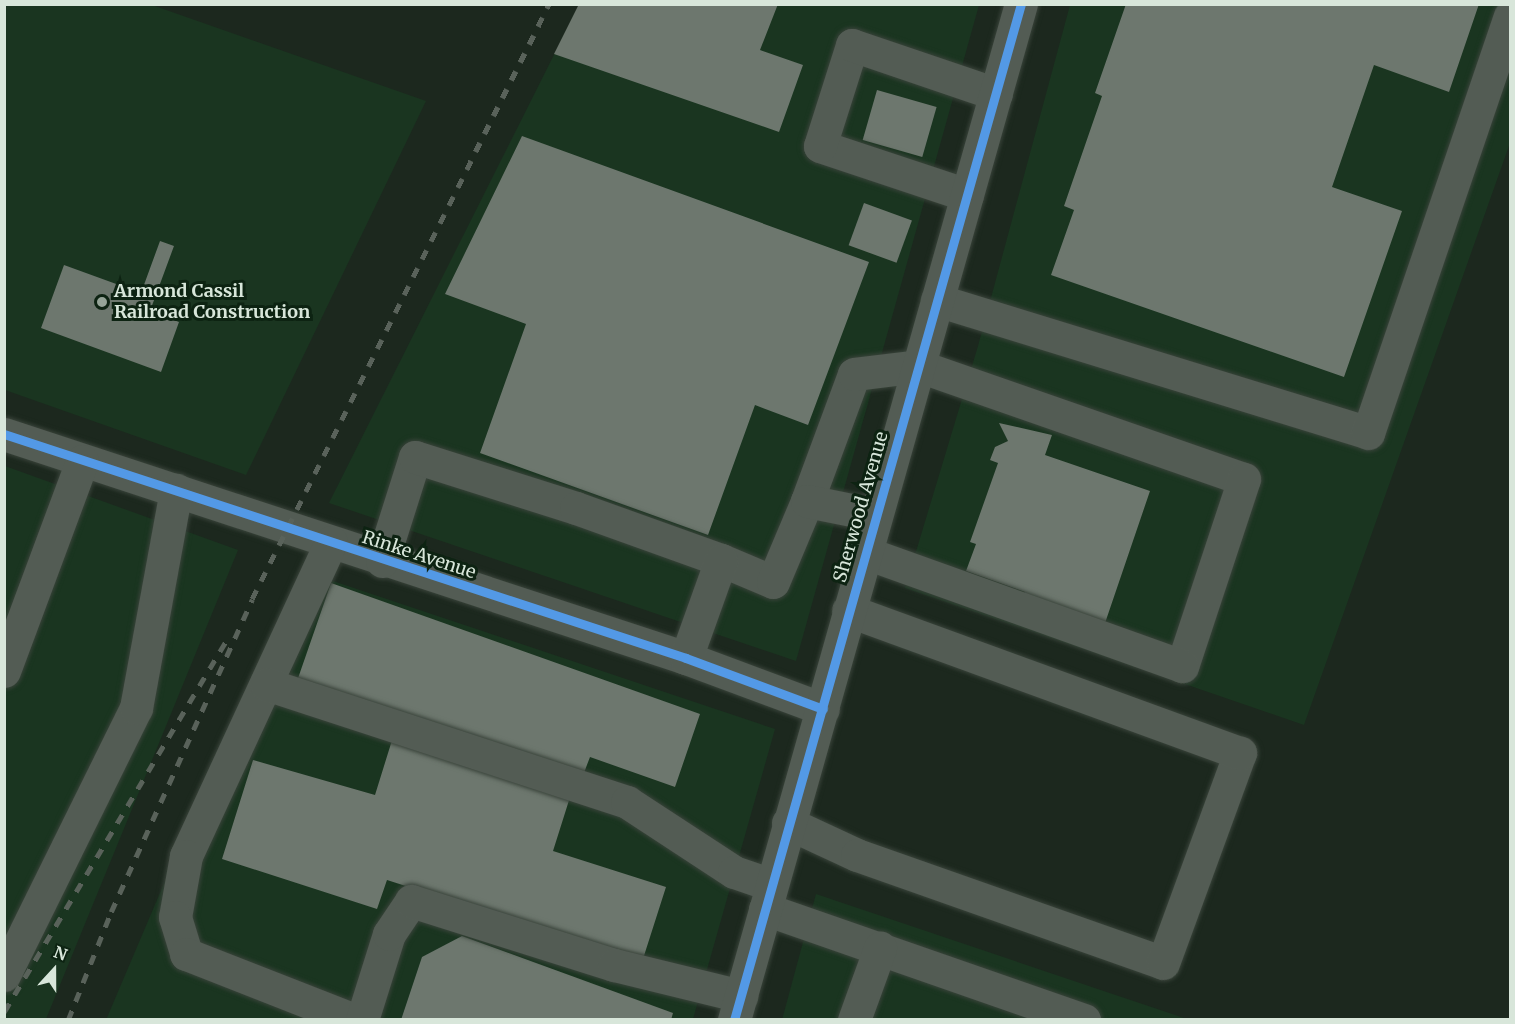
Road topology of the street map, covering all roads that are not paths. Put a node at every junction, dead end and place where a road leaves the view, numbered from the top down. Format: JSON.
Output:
{"nodes":[{"id":1,"x":1022,"y":4,"type":"edge"},
{"id":2,"x":1510,"y":17,"type":"edge"},
{"id":3,"x":996,"y":94,"type":"junction"},
{"id":4,"x":967,"y":195,"type":"junction"},
{"id":5,"x":937,"y":300,"type":"junction"},
{"id":6,"x":919,"y":366,"type":"junction"},
{"id":7,"x":4,"y":434,"type":"edge"},
{"id":8,"x":82,"y":461,"type":"junction"},
{"id":9,"x":176,"y":490,"type":"junction"},
{"id":10,"x":807,"y":501,"type":"junction"},
{"id":11,"x":876,"y":515,"type":"junction"},
{"id":12,"x":332,"y":542,"type":"junction"},
{"id":13,"x":866,"y":553,"type":"junction"},
{"id":14,"x":720,"y":560,"type":"junction"},
{"id":15,"x":382,"y":561,"type":"junction"},
{"id":16,"x":848,"y":609,"type":"junction"},
{"id":17,"x":686,"y":658,"type":"junction"},
{"id":18,"x":4,"y":671,"type":"edge"},
{"id":19,"x":266,"y":684,"type":"junction"},
{"id":20,"x":823,"y":709,"type":"junction"},
{"id":21,"x":788,"y":823,"type":"junction"},
{"id":22,"x":768,"y":897,"type":"junction"},
{"id":23,"x":880,"y":948,"type":"junction"},
{"id":24,"x":4,"y":975,"type":"edge"},
{"id":25,"x":737,"y":1008,"type":"edge"},
{"id":26,"x":354,"y":1020,"type":"edge"},
{"id":27,"x":362,"y":1020,"type":"edge"},
{"id":28,"x":854,"y":1020,"type":"edge"},
{"id":29,"x":1084,"y":1020,"type":"edge"}],
"edges":[{"from":1,"to":3,"type":"street","name":"Sherwood Avenue"},
{"from":2,"to":5,"type":"street"},
{"from":3,"to":4,"type":"street","name":"Sherwood Avenue"},
{"from":3,"to":4,"type":"street"},
{"from":4,"to":5,"type":"street","name":"Sherwood Avenue"},
{"from":5,"to":6,"type":"street","name":"Sherwood Avenue"},
{"from":6,"to":10,"type":"street"},
{"from":6,"to":11,"type":"street","name":"Sherwood Avenue"},
{"from":6,"to":13,"type":"street"},
{"from":7,"to":8,"type":"street","name":"Rinke Avenue"},
{"from":8,"to":9,"type":"street","name":"Rinke Avenue"},
{"from":8,"to":18,"type":"street"},
{"from":9,"to":12,"type":"street","name":"Rinke Avenue"},
{"from":9,"to":24,"type":"street"},
{"from":10,"to":11,"type":"street"},
{"from":10,"to":14,"type":"street"},
{"from":11,"to":13,"type":"street","name":"Sherwood Avenue"},
{"from":12,"to":15,"type":"street","name":"Rinke Avenue"},
{"from":12,"to":19,"type":"street"},
{"from":13,"to":16,"type":"street","name":"Sherwood Avenue"},
{"from":14,"to":15,"type":"street"},
{"from":14,"to":17,"type":"street"},
{"from":15,"to":17,"type":"street","name":"Rinke Avenue"},
{"from":16,"to":20,"type":"street","name":"Sherwood Avenue"},
{"from":16,"to":21,"type":"street"},
{"from":17,"to":20,"type":"street","name":"Rinke Avenue"},
{"from":19,"to":22,"type":"street"},
{"from":19,"to":26,"type":"street"},
{"from":20,"to":21,"type":"street","name":"Sherwood Avenue"},
{"from":21,"to":22,"type":"street","name":"Sherwood Avenue"},
{"from":22,"to":23,"type":"street"},
{"from":22,"to":25,"type":"street","name":"Sherwood Avenue"},
{"from":23,"to":28,"type":"street"},
{"from":23,"to":29,"type":"street"},
{"from":25,"to":27,"type":"street"}]}
